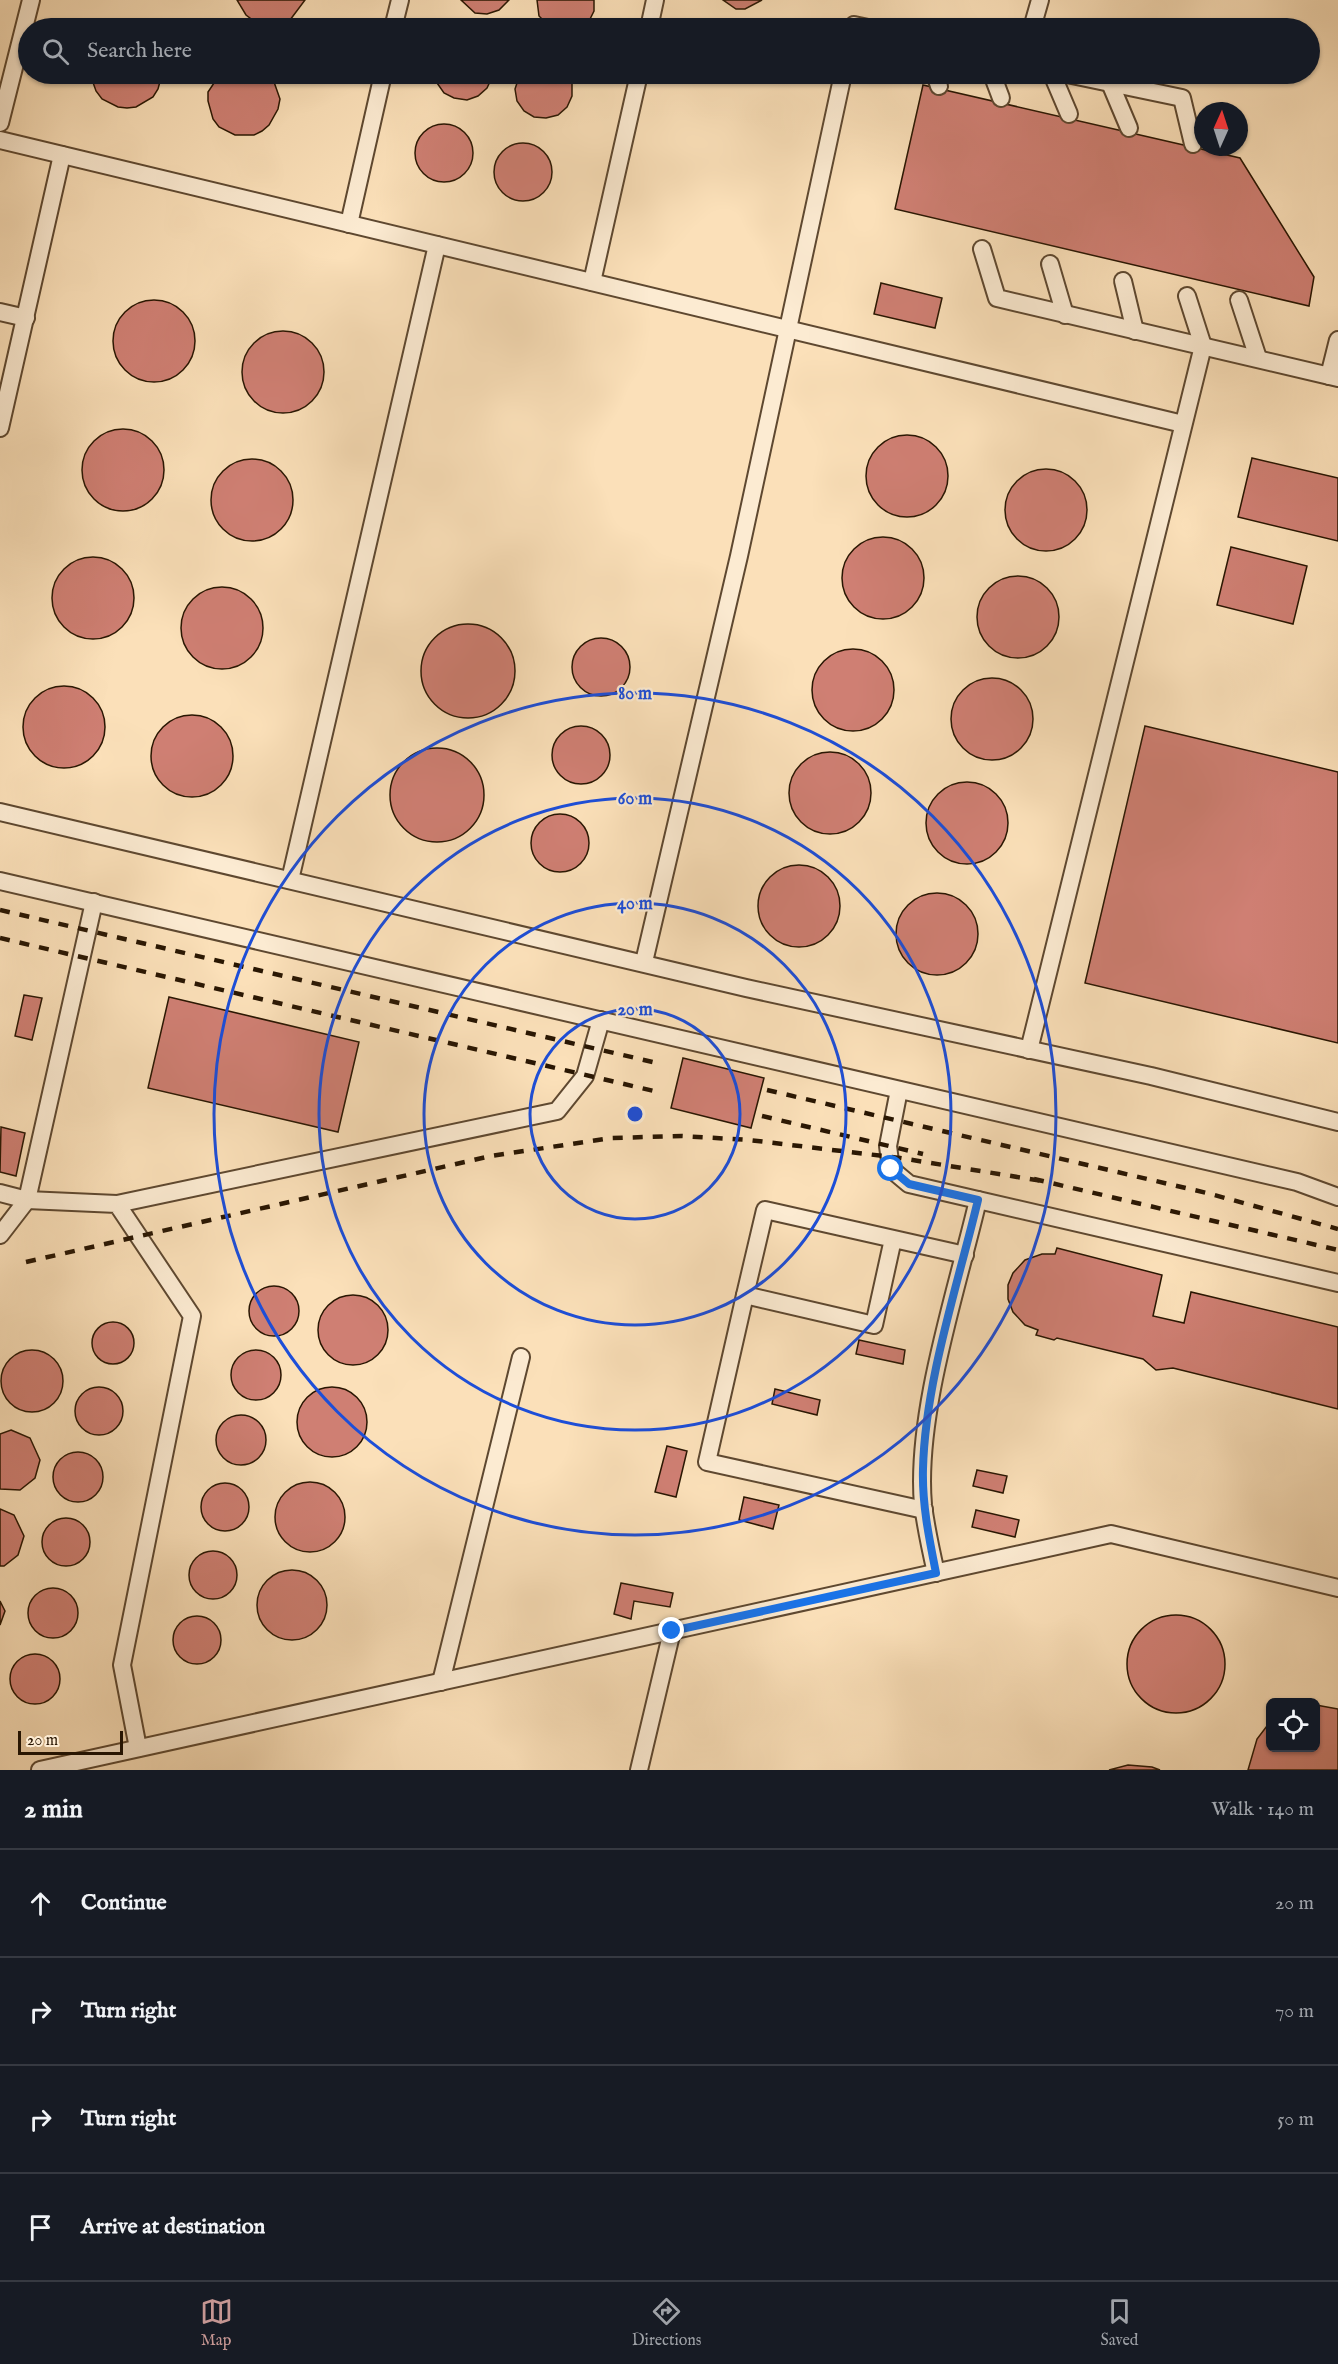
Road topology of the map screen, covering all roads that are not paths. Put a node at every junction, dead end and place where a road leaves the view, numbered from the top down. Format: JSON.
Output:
{"nodes":[{"id":1,"x":31,"y":0,"type":"edge"},
{"id":2,"x":400,"y":0,"type":"edge"},
{"id":3,"x":655,"y":0,"type":"edge"},
{"id":4,"x":1040,"y":0,"type":"edge"},
{"id":5,"x":26,"y":18,"type":"edge"},
{"id":6,"x":396,"y":18,"type":"edge"},
{"id":7,"x":651,"y":18,"type":"edge"},
{"id":8,"x":1035,"y":18,"type":"edge"},
{"id":9,"x":18,"y":52,"type":"edge"},
{"id":10,"x":381,"y":84,"type":"edge"},
{"id":11,"x":637,"y":84,"type":"edge"},
{"id":12,"x":841,"y":84,"type":"edge"},
{"id":13,"x":996,"y":84,"type":"edge"},
{"id":14,"x":1056,"y":84,"type":"edge"},
{"id":15,"x":1110,"y":84,"type":"edge"},
{"id":16,"x":1115,"y":84,"type":"edge"},
{"id":17,"x":1001,"y":98,"type":"dead end"},
{"id":18,"x":1069,"y":114,"type":"dead end"},
{"id":19,"x":0,"y":123,"type":"edge"},
{"id":20,"x":1129,"y":128,"type":"dead end"},
{"id":21,"x":0,"y":140,"type":"edge"},
{"id":22,"x":1193,"y":144,"type":"dead end"},
{"id":23,"x":62,"y":155,"type":"junction"},
{"id":24,"x":349,"y":224,"type":"junction"},
{"id":25,"x":438,"y":245,"type":"junction"},
{"id":26,"x":982,"y":249,"type":"dead end"},
{"id":27,"x":1050,"y":264,"type":"dead end"},
{"id":28,"x":1123,"y":281,"type":"dead end"},
{"id":29,"x":592,"y":282,"type":"junction"},
{"id":30,"x":1187,"y":296,"type":"dead end"},
{"id":31,"x":1239,"y":300,"type":"dead end"},
{"id":32,"x":0,"y":312,"type":"edge"},
{"id":33,"x":1065,"y":315,"type":"junction"},
{"id":34,"x":26,"y":318,"type":"junction"},
{"id":35,"x":786,"y":329,"type":"junction"},
{"id":36,"x":1135,"y":331,"type":"junction"},
{"id":37,"x":1338,"y":340,"type":"edge"},
{"id":38,"x":1203,"y":346,"type":"junction"},
{"id":39,"x":1258,"y":358,"type":"junction"},
{"id":40,"x":1333,"y":377,"type":"edge"},
{"id":41,"x":1184,"y":424,"type":"junction"},
{"id":42,"x":0,"y":428,"type":"edge"},
{"id":43,"x":0,"y":812,"type":"edge"},
{"id":44,"x":290,"y":880,"type":"junction"},
{"id":45,"x":0,"y":881,"type":"edge"},
{"id":46,"x":94,"y":902,"type":"junction"},
{"id":47,"x":644,"y":962,"type":"junction"},
{"id":48,"x":601,"y":1020,"type":"junction"},
{"id":49,"x":1029,"y":1050,"type":"junction"},
{"id":50,"x":899,"y":1090,"type":"junction"},
{"id":51,"x":1338,"y":1122,"type":"edge"},
{"id":52,"x":0,"y":1193,"type":"edge"},
{"id":53,"x":1338,"y":1197,"type":"edge"},
{"id":54,"x":27,"y":1200,"type":"junction"},
{"id":55,"x":978,"y":1200,"type":"junction"},
{"id":56,"x":117,"y":1204,"type":"junction"},
{"id":57,"x":0,"y":1235,"type":"edge"},
{"id":58,"x":893,"y":1239,"type":"junction"},
{"id":59,"x":965,"y":1255,"type":"junction"},
{"id":60,"x":1338,"y":1283,"type":"edge"},
{"id":61,"x":745,"y":1295,"type":"junction"},
{"id":62,"x":521,"y":1357,"type":"dead end"},
{"id":63,"x":924,"y":1510,"type":"junction"},
{"id":64,"x":936,"y":1573,"type":"junction"},
{"id":65,"x":1338,"y":1588,"type":"edge"},
{"id":66,"x":672,"y":1631,"type":"junction"},
{"id":67,"x":441,"y":1682,"type":"junction"},
{"id":68,"x":138,"y":1748,"type":"junction"},
{"id":69,"x":40,"y":1770,"type":"edge"},
{"id":70,"x":639,"y":1770,"type":"edge"}],
"edges":[{"from":1,"to":5,"type":"lane"},
{"from":2,"to":6,"type":"lane"},
{"from":3,"to":7,"type":"lane"},
{"from":4,"to":8,"type":"lane"},
{"from":9,"to":19,"type":"lane"},
{"from":10,"to":24,"type":"lane"},
{"from":11,"to":29,"type":"lane"},
{"from":12,"to":35,"type":"lane"},
{"from":13,"to":17,"type":"lane"},
{"from":14,"to":18,"type":"lane"},
{"from":15,"to":20,"type":"lane"},
{"from":16,"to":22,"type":"lane"},
{"from":21,"to":23,"type":"lane"},
{"from":23,"to":24,"type":"lane"},
{"from":23,"to":34,"type":"lane"},
{"from":24,"to":25,"type":"lane"},
{"from":25,"to":29,"type":"lane"},
{"from":25,"to":44,"type":"lane"},
{"from":26,"to":33,"type":"lane"},
{"from":27,"to":33,"type":"lane"},
{"from":28,"to":36,"type":"lane"},
{"from":29,"to":35,"type":"lane"},
{"from":30,"to":38,"type":"lane"},
{"from":31,"to":39,"type":"lane"},
{"from":32,"to":34,"type":"lane"},
{"from":33,"to":36,"type":"lane"},
{"from":34,"to":42,"type":"lane"},
{"from":35,"to":41,"type":"lane"},
{"from":35,"to":47,"type":"lane"},
{"from":36,"to":38,"type":"lane"},
{"from":37,"to":40,"type":"lane"},
{"from":38,"to":39,"type":"lane"},
{"from":38,"to":41,"type":"lane"},
{"from":39,"to":40,"type":"lane"},
{"from":41,"to":49,"type":"lane"},
{"from":43,"to":44,"type":"lane"},
{"from":44,"to":47,"type":"lane"},
{"from":45,"to":46,"type":"lane"},
{"from":46,"to":48,"type":"lane"},
{"from":46,"to":54,"type":"lane"},
{"from":47,"to":49,"type":"lane"},
{"from":48,"to":50,"type":"lane"},
{"from":48,"to":56,"type":"lane"},
{"from":49,"to":51,"type":"lane"},
{"from":50,"to":53,"type":"lane"},
{"from":50,"to":55,"type":"lane"},
{"from":52,"to":54,"type":"lane"},
{"from":54,"to":56,"type":"lane"},
{"from":54,"to":57,"type":"lane"},
{"from":55,"to":59,"type":"lane"},
{"from":55,"to":60,"type":"lane"},
{"from":56,"to":68,"type":"lane"},
{"from":58,"to":59,"type":"lane"},
{"from":58,"to":61,"type":"lane"},
{"from":58,"to":61,"type":"lane"},
{"from":59,"to":63,"type":"lane"},
{"from":61,"to":63,"type":"lane"},
{"from":62,"to":67,"type":"lane"},
{"from":63,"to":64,"type":"lane"},
{"from":64,"to":65,"type":"lane"},
{"from":64,"to":66,"type":"lane"},
{"from":66,"to":67,"type":"lane"},
{"from":66,"to":70,"type":"lane"},
{"from":67,"to":68,"type":"lane"},
{"from":68,"to":69,"type":"lane"}]}
